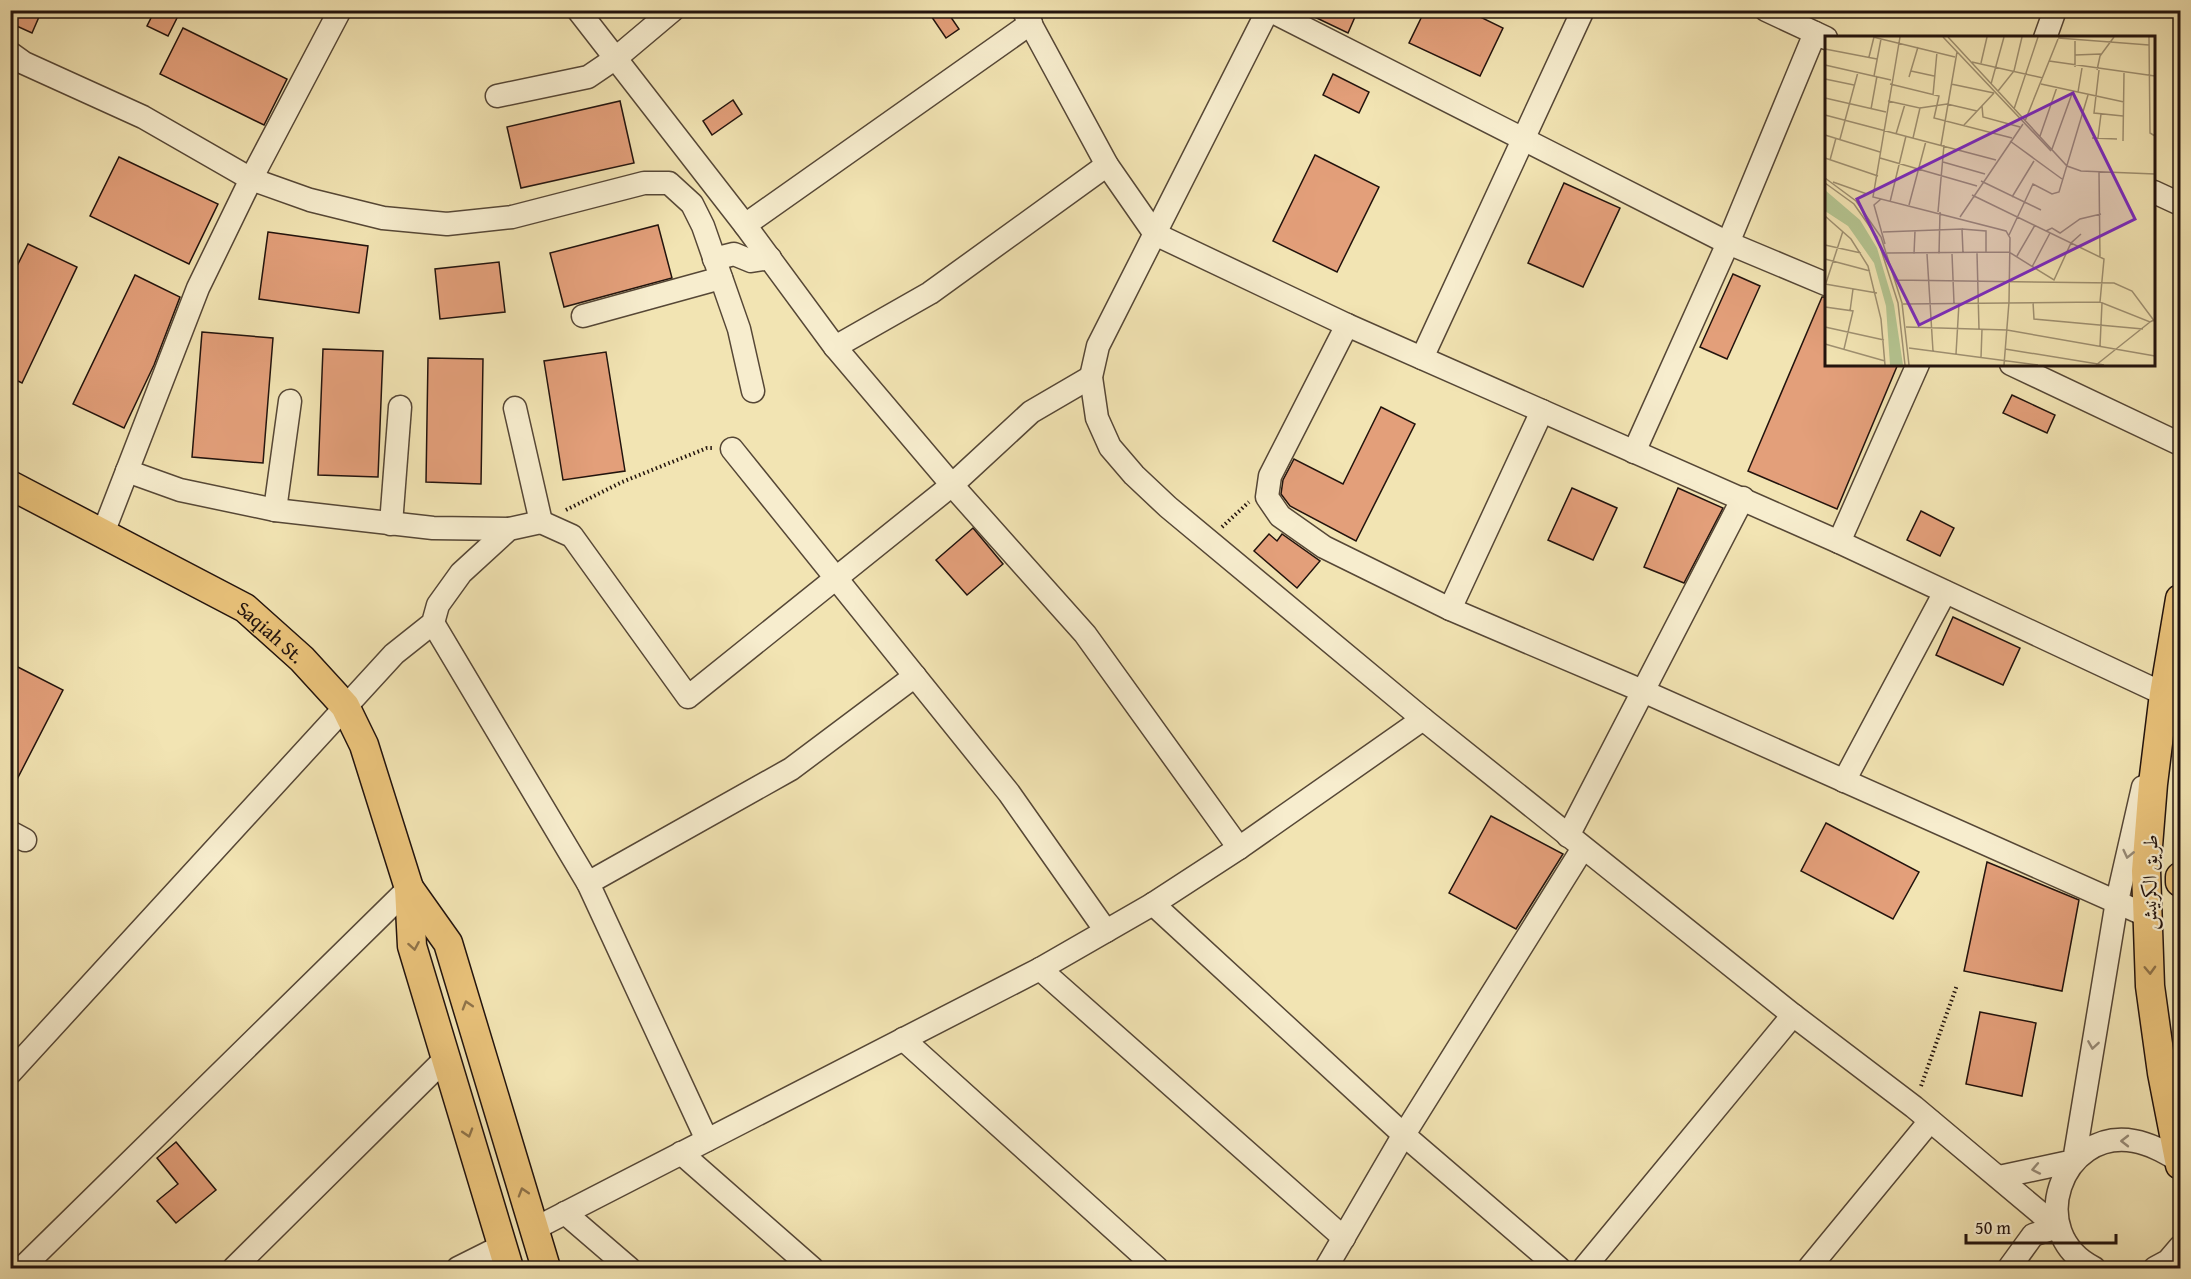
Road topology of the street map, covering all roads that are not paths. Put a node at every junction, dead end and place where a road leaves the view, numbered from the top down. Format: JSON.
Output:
{"nodes":[{"id":1,"x":340,"y":10,"type":"edge"},
{"id":2,"x":578,"y":10,"type":"edge"},
{"id":3,"x":673,"y":10,"type":"edge"},
{"id":4,"x":1268,"y":10,"type":"edge"},
{"id":5,"x":1583,"y":10,"type":"edge"},
{"id":6,"x":2055,"y":10,"type":"edge"},
{"id":7,"x":1770,"y":11,"type":"edge"},
{"id":8,"x":1027,"y":16,"type":"edge"},
{"id":9,"x":1821,"y":35,"type":"edge"},
{"id":10,"x":2046,"y":36,"type":"edge"},
{"id":11,"x":10,"y":53,"type":"edge"},
{"id":12,"x":616,"y":58,"type":"junction"},
{"id":13,"x":497,"y":96,"type":"dead end"},
{"id":14,"x":1524,"y":139,"type":"junction"},
{"id":15,"x":1107,"y":165,"type":"junction"},
{"id":16,"x":251,"y":179,"type":"junction"},
{"id":17,"x":2155,"y":192,"type":"edge"},
{"id":18,"x":2181,"y":204,"type":"edge"},
{"id":19,"x":745,"y":225,"type":"junction"},
{"id":20,"x":1155,"y":234,"type":"junction"},
{"id":21,"x":1728,"y":243,"type":"junction"},
{"id":22,"x":770,"y":258,"type":"junction"},
{"id":23,"x":718,"y":268,"type":"junction"},
{"id":24,"x":1825,"y":283,"type":"edge"},
{"id":25,"x":583,"y":316,"type":"dead end"},
{"id":26,"x":1347,"y":325,"type":"junction"},
{"id":27,"x":835,"y":347,"type":"junction"},
{"id":28,"x":1422,"y":358,"type":"junction"},
{"id":29,"x":1917,"y":366,"type":"edge"},
{"id":30,"x":2015,"y":366,"type":"edge"},
{"id":31,"x":1091,"y":377,"type":"junction"},
{"id":32,"x":753,"y":391,"type":"dead end"},
{"id":33,"x":290,"y":401,"type":"dead end"},
{"id":34,"x":400,"y":407,"type":"dead end"},
{"id":35,"x":516,"y":408,"type":"dead end"},
{"id":36,"x":1542,"y":411,"type":"junction"},
{"id":37,"x":2181,"y":444,"type":"edge"},
{"id":38,"x":732,"y":449,"type":"road end"},
{"id":39,"x":1634,"y":452,"type":"junction"},
{"id":40,"x":127,"y":471,"type":"junction"},
{"id":41,"x":10,"y":485,"type":"edge"},
{"id":42,"x":952,"y":485,"type":"junction"},
{"id":43,"x":1743,"y":498,"type":"junction"},
{"id":44,"x":275,"y":510,"type":"junction"},
{"id":45,"x":541,"y":522,"type":"junction"},
{"id":46,"x":391,"y":524,"type":"junction"},
{"id":47,"x":509,"y":529,"type":"junction"},
{"id":48,"x":103,"y":533,"type":"junction"},
{"id":49,"x":1839,"y":542,"type":"junction"},
{"id":50,"x":836,"y":578,"type":"junction"},
{"id":51,"x":1945,"y":592,"type":"junction"},
{"id":52,"x":2181,"y":599,"type":"edge"},
{"id":53,"x":1450,"y":609,"type":"junction"},
{"id":54,"x":434,"y":623,"type":"junction"},
{"id":55,"x":915,"y":676,"type":"junction"},
{"id":56,"x":1645,"y":692,"type":"junction"},
{"id":57,"x":2164,"y":694,"type":"junction"},
{"id":58,"x":345,"y":706,"type":"junction"},
{"id":59,"x":1423,"y":719,"type":"junction"},
{"id":60,"x":1844,"y":781,"type":"junction"},
{"id":61,"x":1576,"y":842,"type":"junction"},
{"id":62,"x":1239,"y":848,"type":"junction"},
{"id":63,"x":2181,"y":877,"type":"edge"},
{"id":64,"x":2181,"y":882,"type":"edge"},
{"id":65,"x":588,"y":883,"type":"junction"},
{"id":66,"x":409,"y":888,"type":"junction"},
{"id":67,"x":2117,"y":901,"type":"junction"},
{"id":68,"x":1153,"y":904,"type":"junction"},
{"id":69,"x":2148,"y":916,"type":"junction"},
{"id":70,"x":1106,"y":931,"type":"junction"},
{"id":71,"x":1040,"y":969,"type":"junction"},
{"id":72,"x":1794,"y":1016,"type":"junction"},
{"id":73,"x":903,"y":1039,"type":"junction"},
{"id":74,"x":446,"y":1058,"type":"junction"},
{"id":75,"x":10,"y":1073,"type":"edge"},
{"id":76,"x":1922,"y":1114,"type":"junction"},
{"id":77,"x":1404,"y":1135,"type":"junction"},
{"id":78,"x":707,"y":1140,"type":"junction"},
{"id":79,"x":681,"y":1153,"type":"junction"},
{"id":80,"x":2074,"y":1161,"type":"junction"},
{"id":81,"x":2180,"y":1162,"type":"edge"},
{"id":82,"x":1999,"y":1177,"type":"junction"},
{"id":83,"x":565,"y":1213,"type":"junction"},
{"id":84,"x":2057,"y":1227,"type":"junction"},
{"id":85,"x":534,"y":1229,"type":"junction"},
{"id":86,"x":1344,"y":1238,"type":"junction"},
{"id":87,"x":2181,"y":1247,"type":"edge"},
{"id":88,"x":505,"y":1257,"type":"edge"},
{"id":89,"x":2089,"y":1267,"type":"edge"},
{"id":90,"x":22,"y":1269,"type":"edge"},
{"id":91,"x":234,"y":1269,"type":"edge"},
{"id":92,"x":458,"y":1269,"type":"edge"},
{"id":93,"x":546,"y":1269,"type":"edge"},
{"id":94,"x":629,"y":1269,"type":"edge"},
{"id":95,"x":812,"y":1269,"type":"edge"},
{"id":96,"x":1157,"y":1269,"type":"edge"},
{"id":97,"x":1326,"y":1269,"type":"edge"},
{"id":98,"x":1559,"y":1269,"type":"edge"},
{"id":99,"x":1584,"y":1269,"type":"edge"},
{"id":100,"x":1809,"y":1269,"type":"edge"},
{"id":101,"x":2009,"y":1269,"type":"edge"},
{"id":102,"x":2155,"y":1269,"type":"edge"}],
"edges":[{"from":1,"to":16,"type":"street"},
{"from":2,"to":12,"type":"street"},
{"from":3,"to":12,"type":"street"},
{"from":4,"to":14,"type":"street"},
{"from":4,"to":20,"type":"street"},
{"from":5,"to":14,"type":"street"},
{"from":6,"to":10,"type":"street"},
{"from":7,"to":9,"type":"street"},
{"from":8,"to":15,"type":"street"},
{"from":8,"to":19,"type":"street"},
{"from":9,"to":21,"type":"street"},
{"from":11,"to":16,"type":"street"},
{"from":12,"to":13,"type":"street"},
{"from":12,"to":19,"type":"street"},
{"from":14,"to":21,"type":"street"},
{"from":14,"to":28,"type":"street"},
{"from":15,"to":20,"type":"street"},
{"from":15,"to":27,"type":"street"},
{"from":16,"to":23,"type":"street"},
{"from":16,"to":40,"type":"street"},
{"from":17,"to":18,"type":"street"},
{"from":19,"to":22,"type":"street"},
{"from":20,"to":26,"type":"street"},
{"from":20,"to":31,"type":"street"},
{"from":21,"to":24,"type":"street"},
{"from":21,"to":39,"type":"street"},
{"from":22,"to":23,"type":"street"},
{"from":22,"to":27,"type":"street"},
{"from":23,"to":25,"type":"street"},
{"from":23,"to":32,"type":"street"},
{"from":26,"to":28,"type":"street"},
{"from":26,"to":53,"type":"street"},
{"from":27,"to":42,"type":"street"},
{"from":28,"to":36,"type":"street"},
{"from":29,"to":49,"type":"street"},
{"from":30,"to":37,"type":"street"},
{"from":31,"to":42,"type":"street"},
{"from":31,"to":59,"type":"street"},
{"from":33,"to":44,"type":"street"},
{"from":34,"to":46,"type":"street"},
{"from":35,"to":45,"type":"street"},
{"from":36,"to":39,"type":"street"},
{"from":36,"to":53,"type":"street"},
{"from":38,"to":50,"type":"street"},
{"from":39,"to":43,"type":"street"},
{"from":40,"to":44,"type":"street"},
{"from":40,"to":48,"type":"street"},
{"from":41,"to":48,"type":"main road","name":"Saqiah St."},
{"from":42,"to":50,"type":"street"},
{"from":42,"to":62,"type":"street"},
{"from":43,"to":49,"type":"street"},
{"from":43,"to":56,"type":"street"},
{"from":44,"to":46,"type":"street"},
{"from":45,"to":47,"type":"street"},
{"from":45,"to":50,"type":"street"},
{"from":46,"to":47,"type":"street"},
{"from":47,"to":54,"type":"street"},
{"from":48,"to":58,"type":"main road","name":"Saqiah St."},
{"from":49,"to":51,"type":"street"},
{"from":50,"to":55,"type":"street"},
{"from":51,"to":57,"type":"street"},
{"from":51,"to":60,"type":"street"},
{"from":52,"to":57,"type":"main road","name":"طريق الكرنيش"},
{"from":53,"to":56,"type":"street"},
{"from":54,"to":58,"type":"street"},
{"from":54,"to":65,"type":"street"},
{"from":55,"to":65,"type":"street"},
{"from":55,"to":70,"type":"street"},
{"from":56,"to":60,"type":"street"},
{"from":56,"to":61,"type":"street"},
{"from":57,"to":67,"type":"street","one_way":true},
{"from":57,"to":69,"type":"main road","name":"طريق الكرنيش"},
{"from":58,"to":66,"type":"main road","name":"Saqiah St."},
{"from":58,"to":75,"type":"street"},
{"from":59,"to":61,"type":"street"},
{"from":59,"to":62,"type":"street"},
{"from":60,"to":67,"type":"street"},
{"from":61,"to":72,"type":"street"},
{"from":61,"to":77,"type":"street"},
{"from":62,"to":68,"type":"street"},
{"from":63,"to":64,"type":"main road","name":"طريق الكرنيش"},
{"from":65,"to":78,"type":"street"},
{"from":66,"to":74,"type":"main road","one_way":true},
{"from":85,"to":66,"type":"main road","one_way":true},
{"from":66,"to":90,"type":"street"},
{"from":67,"to":69,"type":"street"},
{"from":67,"to":80,"type":"street","one_way":true},
{"from":68,"to":70,"type":"street"},
{"from":68,"to":77,"type":"street"},
{"from":69,"to":81,"type":"main road","name":"طريق الكرنيش","one_way":true},
{"from":70,"to":71,"type":"street"},
{"from":71,"to":73,"type":"street"},
{"from":71,"to":86,"type":"street"},
{"from":72,"to":76,"type":"street"},
{"from":72,"to":99,"type":"street"},
{"from":73,"to":78,"type":"street"},
{"from":73,"to":96,"type":"street"},
{"from":74,"to":88,"type":"main road","one_way":true},
{"from":74,"to":91,"type":"street"},
{"from":76,"to":82,"type":"street"},
{"from":76,"to":100,"type":"street"},
{"from":77,"to":86,"type":"street"},
{"from":77,"to":98,"type":"street"},
{"from":78,"to":79,"type":"street"},
{"from":79,"to":83,"type":"street"},
{"from":79,"to":95,"type":"street"},
{"from":81,"to":80,"type":"street","one_way":true},
{"from":80,"to":82,"type":"street","one_way":true},
{"from":80,"to":84,"type":"street"},
{"from":82,"to":84,"type":"street"},
{"from":83,"to":85,"type":"street"},
{"from":83,"to":94,"type":"street"},
{"from":84,"to":89,"type":"street"},
{"from":84,"to":101,"type":"street"},
{"from":85,"to":93,"type":"main road"},
{"from":86,"to":97,"type":"street"},
{"from":87,"to":102,"type":"street"},
{"from":88,"to":92,"type":"street"}]}
